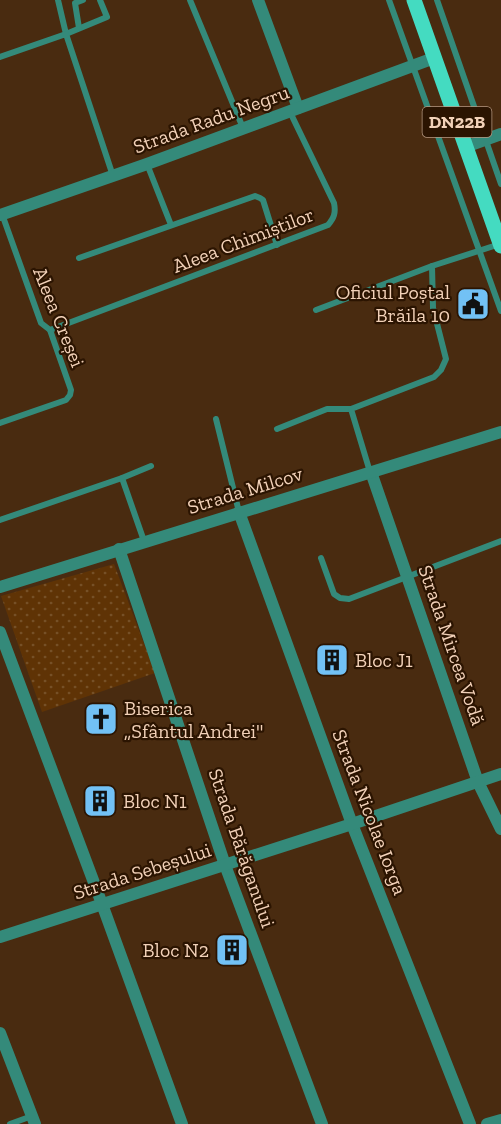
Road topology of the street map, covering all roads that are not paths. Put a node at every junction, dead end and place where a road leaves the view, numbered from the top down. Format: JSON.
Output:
{"nodes":[{"id":1,"x":58,"y":0,"type":"edge"},
{"id":2,"x":83,"y":0,"type":"edge"},
{"id":3,"x":100,"y":0,"type":"edge"},
{"id":4,"x":190,"y":0,"type":"edge"},
{"id":5,"x":258,"y":0,"type":"edge"},
{"id":6,"x":389,"y":0,"type":"edge"},
{"id":7,"x":414,"y":0,"type":"edge"},
{"id":8,"x":437,"y":0,"type":"edge"},
{"id":9,"x":79,"y":28,"type":"junction"},
{"id":10,"x":66,"y":34,"type":"junction"},
{"id":11,"x":0,"y":57,"type":"edge"},
{"id":12,"x":434,"y":58,"type":"junction"},
{"id":13,"x":412,"y":66,"type":"junction"},
{"id":14,"x":294,"y":109,"type":"junction"},
{"id":15,"x":244,"y":129,"type":"junction"},
{"id":16,"x":501,"y":135,"type":"edge"},
{"id":17,"x":485,"y":140,"type":"junction"},
{"id":18,"x":465,"y":147,"type":"junction"},
{"id":19,"x":147,"y":164,"type":"junction"},
{"id":20,"x":113,"y":176,"type":"junction"},
{"id":21,"x":501,"y":184,"type":"edge"},
{"id":22,"x":1,"y":214,"type":"edge"},
{"id":23,"x":171,"y":225,"type":"junction"},
{"id":24,"x":277,"y":245,"type":"junction"},
{"id":25,"x":501,"y":245,"type":"edge"},
{"id":26,"x":478,"y":251,"type":"junction"},
{"id":27,"x":79,"y":258,"type":"dead end"},
{"id":28,"x":432,"y":267,"type":"junction"},
{"id":29,"x":316,"y":310,"type":"dead end"},
{"id":30,"x":501,"y":311,"type":"edge"},
{"id":31,"x":50,"y":330,"type":"junction"},
{"id":32,"x":351,"y":409,"type":"junction"},
{"id":33,"x":216,"y":418,"type":"dead end"},
{"id":34,"x":0,"y":423,"type":"edge"},
{"id":35,"x":277,"y":429,"type":"dead end"},
{"id":36,"x":501,"y":432,"type":"edge"},
{"id":37,"x":151,"y":466,"type":"dead end"},
{"id":38,"x":370,"y":472,"type":"junction"},
{"id":39,"x":122,"y":478,"type":"junction"},
{"id":40,"x":239,"y":512,"type":"junction"},
{"id":41,"x":0,"y":520,"type":"edge"},
{"id":42,"x":144,"y":541,"type":"junction"},
{"id":43,"x":501,"y":541,"type":"edge"},
{"id":44,"x":119,"y":549,"type":"junction"},
{"id":45,"x":321,"y":558,"type":"dead end"},
{"id":46,"x":407,"y":576,"type":"junction"},
{"id":47,"x":0,"y":587,"type":"edge"},
{"id":48,"x":0,"y":632,"type":"edge"},
{"id":49,"x":501,"y":774,"type":"edge"},
{"id":50,"x":478,"y":782,"type":"junction"},
{"id":51,"x":352,"y":824,"type":"junction"},
{"id":52,"x":501,"y":829,"type":"edge"},
{"id":53,"x":225,"y":865,"type":"junction"},
{"id":54,"x":102,"y":904,"type":"junction"},
{"id":55,"x":0,"y":938,"type":"edge"},
{"id":56,"x":0,"y":1033,"type":"edge"},
{"id":57,"x":33,"y":1120,"type":"edge"},
{"id":58,"x":501,"y":1120,"type":"edge"},
{"id":59,"x":10,"y":1124,"type":"edge"},
{"id":60,"x":183,"y":1124,"type":"edge"},
{"id":61,"x":322,"y":1124,"type":"edge"},
{"id":62,"x":470,"y":1124,"type":"edge"},
{"id":63,"x":488,"y":1124,"type":"edge"}],
"edges":[{"from":1,"to":10,"type":"lane"},
{"from":2,"to":9,"type":"lane"},
{"from":3,"to":9,"type":"lane"},
{"from":4,"to":15,"type":"lane"},
{"from":5,"to":14,"type":"street"},
{"from":6,"to":13,"type":"lane"},
{"from":7,"to":12,"type":"main road","number":"DN22B"},
{"from":8,"to":17,"type":"lane"},
{"from":9,"to":10,"type":"lane"},
{"from":10,"to":11,"type":"lane"},
{"from":10,"to":20,"type":"lane"},
{"from":12,"to":13,"type":"street","name":"Strada Radu Negru"},
{"from":12,"to":18,"type":"main road","number":"DN22B"},
{"from":13,"to":14,"type":"street","name":"Strada Radu Negru"},
{"from":13,"to":26,"type":"lane"},
{"from":14,"to":15,"type":"street","name":"Strada Radu Negru"},
{"from":14,"to":24,"type":"lane","name":"Aleea Chimiștilor"},
{"from":15,"to":19,"type":"street","name":"Strada Radu Negru"},
{"from":16,"to":17,"type":"street"},
{"from":17,"to":18,"type":"street"},
{"from":17,"to":21,"type":"lane"},
{"from":18,"to":25,"type":"main road","number":"DN22B"},
{"from":19,"to":20,"type":"street","name":"Strada Radu Negru"},
{"from":19,"to":23,"type":"lane"},
{"from":20,"to":22,"type":"street","name":"Strada Radu Negru"},
{"from":22,"to":31,"type":"lane","name":"Aleea Creșei"},
{"from":23,"to":24,"type":"lane"},
{"from":23,"to":27,"type":"lane"},
{"from":24,"to":31,"type":"lane","name":"Aleea Chimiștilor"},
{"from":25,"to":26,"type":"lane"},
{"from":26,"to":28,"type":"lane"},
{"from":26,"to":30,"type":"lane"},
{"from":28,"to":29,"type":"lane"},
{"from":28,"to":32,"type":"lane"},
{"from":31,"to":34,"type":"lane","name":"Aleea Creșei"},
{"from":32,"to":35,"type":"lane"},
{"from":32,"to":38,"type":"lane"},
{"from":33,"to":40,"type":"lane"},
{"from":36,"to":38,"type":"street","name":"Strada Milcov"},
{"from":37,"to":39,"type":"lane"},
{"from":38,"to":40,"type":"street","name":"Strada Milcov"},
{"from":38,"to":46,"type":"street","name":"Strada Mircea Vodă"},
{"from":39,"to":41,"type":"lane"},
{"from":39,"to":42,"type":"lane"},
{"from":40,"to":42,"type":"street","name":"Strada Milcov"},
{"from":40,"to":51,"type":"street","name":"Strada Nicolae Iorga"},
{"from":42,"to":44,"type":"street","name":"Strada Milcov"},
{"from":43,"to":46,"type":"lane"},
{"from":44,"to":47,"type":"street","name":"Strada Milcov"},
{"from":44,"to":53,"type":"street","name":"Strada Bărăganului"},
{"from":45,"to":46,"type":"lane"},
{"from":46,"to":50,"type":"street","name":"Strada Mircea Vodă"},
{"from":48,"to":54,"type":"street"},
{"from":49,"to":50,"type":"street","name":"Strada Sebeșului"},
{"from":50,"to":51,"type":"street","name":"Strada Sebeșului"},
{"from":50,"to":52,"type":"street","name":"Strada Mircea Vodă"},
{"from":51,"to":53,"type":"street","name":"Strada Sebeșului"},
{"from":51,"to":62,"type":"street","name":"Strada Nicolae Iorga"},
{"from":53,"to":54,"type":"street","name":"Strada Sebeșului"},
{"from":53,"to":61,"type":"street","name":"Strada Bărăganului"},
{"from":54,"to":55,"type":"street","name":"Strada Sebeșului"},
{"from":54,"to":60,"type":"street"},
{"from":56,"to":57,"type":"street"},
{"from":57,"to":59,"type":"lane"},
{"from":58,"to":63,"type":"street"}]}
